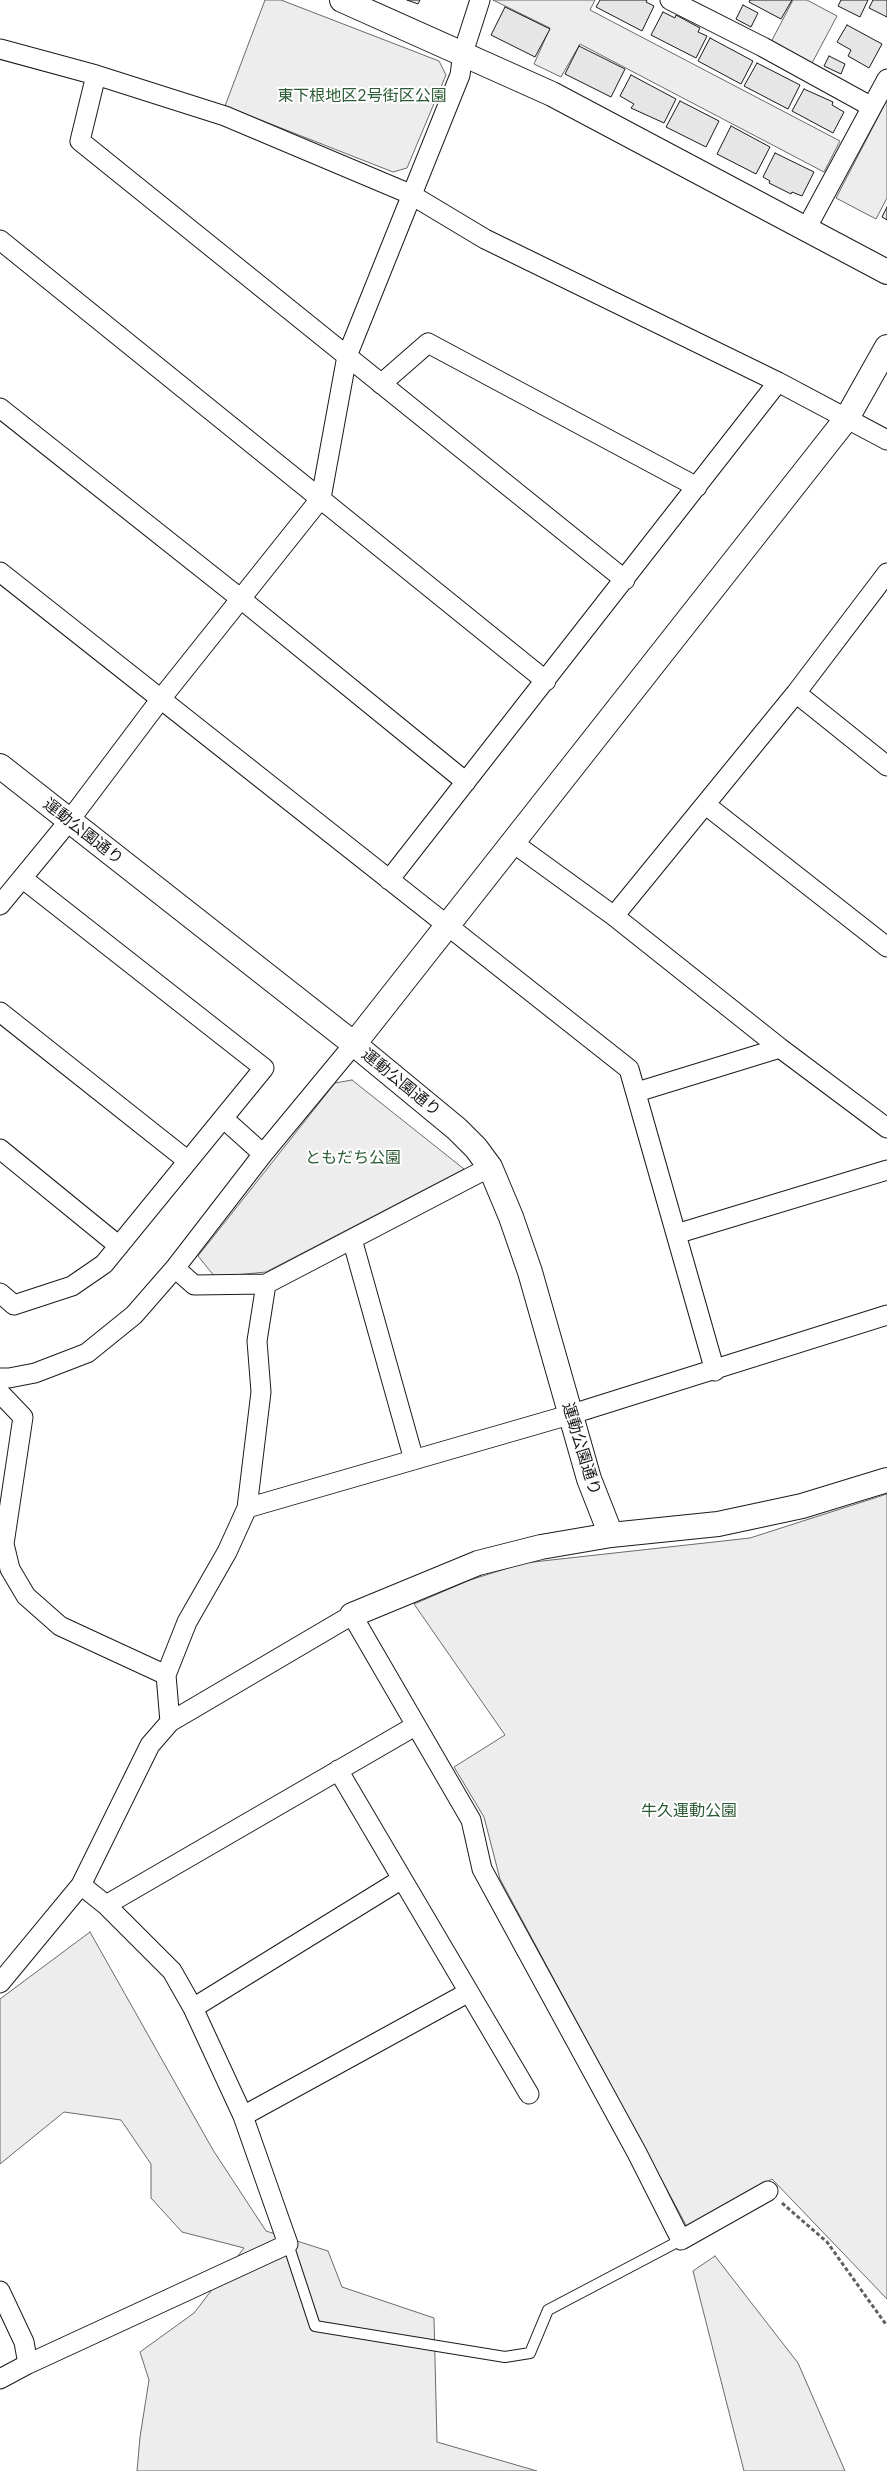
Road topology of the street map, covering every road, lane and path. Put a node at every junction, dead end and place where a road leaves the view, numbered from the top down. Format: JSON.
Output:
{"nodes":[{"id":1,"x":342,"y":0,"type":"edge"},
{"id":2,"x":480,"y":0,"type":"edge"},
{"id":3,"x":670,"y":0,"type":"edge"},
{"id":4,"x":0,"y":49,"type":"edge"},
{"id":5,"x":463,"y":53,"type":"junction"},
{"id":6,"x":96,"y":75,"type":"junction"},
{"id":7,"x":887,"y":79,"type":"edge"},
{"id":8,"x":872,"y":107,"type":"junction"},
{"id":9,"x":410,"y":194,"type":"junction"},
{"id":10,"x":806,"y":229,"type":"junction"},
{"id":11,"x":0,"y":240,"type":"edge"},
{"id":12,"x":887,"y":272,"type":"edge"},
{"id":13,"x":887,"y":347,"type":"edge"},
{"id":14,"x":346,"y":356,"type":"junction"},
{"id":15,"x":778,"y":382,"type":"junction"},
{"id":16,"x":381,"y":384,"type":"junction"},
{"id":17,"x":0,"y":408,"type":"edge"},
{"id":18,"x":847,"y":418,"type":"junction"},
{"id":19,"x":887,"y":440,"type":"edge"},
{"id":20,"x":697,"y":487,"type":"junction"},
{"id":21,"x":321,"y":498,"type":"junction"},
{"id":22,"x":0,"y":572,"type":"edge"},
{"id":23,"x":625,"y":580,"type":"junction"},
{"id":24,"x":885,"y":581,"type":"edge"},
{"id":25,"x":241,"y":599,"type":"junction"},
{"id":26,"x":546,"y":681,"type":"junction"},
{"id":27,"x":796,"y":693,"type":"junction"},
{"id":28,"x":160,"y":700,"type":"junction"},
{"id":29,"x":0,"y":766,"type":"edge"},
{"id":30,"x":887,"y":766,"type":"edge"},
{"id":31,"x":466,"y":782,"type":"junction"},
{"id":32,"x":706,"y":805,"type":"junction"},
{"id":33,"x":69,"y":821,"type":"junction"},
{"id":34,"x":512,"y":842,"type":"junction"},
{"id":35,"x":12,"y":880,"type":"edge"},
{"id":36,"x":389,"y":880,"type":"junction"},
{"id":37,"x":0,"y":904,"type":"edge"},
{"id":38,"x":614,"y":916,"type":"junction"},
{"id":39,"x":446,"y":926,"type":"junction"},
{"id":40,"x":887,"y":947,"type":"edge"},
{"id":41,"x":0,"y":1012,"type":"edge"},
{"id":42,"x":354,"y":1044,"type":"junction"},
{"id":43,"x":780,"y":1048,"type":"junction"},
{"id":44,"x":637,"y":1092,"type":"junction"},
{"id":45,"x":223,"y":1118,"type":"junction"},
{"id":46,"x":887,"y":1128,"type":"edge"},
{"id":47,"x":0,"y":1149,"type":"edge"},
{"id":48,"x":263,"y":1154,"type":"junction"},
{"id":49,"x":188,"y":1161,"type":"junction"},
{"id":50,"x":490,"y":1167,"type":"junction"},
{"id":51,"x":887,"y":1170,"type":"edge"},
{"id":52,"x":676,"y":1234,"type":"junction"},
{"id":53,"x":352,"y":1239,"type":"junction"},
{"id":54,"x":119,"y":1246,"type":"junction"},
{"id":55,"x":175,"y":1268,"type":"junction"},
{"id":56,"x":266,"y":1284,"type":"junction"},
{"id":57,"x":0,"y":1293,"type":"edge"},
{"id":58,"x":887,"y":1315,"type":"edge"},
{"id":59,"x":715,"y":1371,"type":"junction"},
{"id":60,"x":0,"y":1378,"type":"edge"},
{"id":61,"x":0,"y":1393,"type":"edge"},
{"id":62,"x":569,"y":1415,"type":"junction"},
{"id":63,"x":414,"y":1460,"type":"junction"},
{"id":64,"x":887,"y":1480,"type":"edge"},
{"id":65,"x":247,"y":1508,"type":"junction"},
{"id":66,"x":611,"y":1535,"type":"junction"},
{"id":67,"x":352,"y":1615,"type":"junction"},
{"id":68,"x":166,"y":1675,"type":"junction"},
{"id":69,"x":170,"y":1722,"type":"junction"},
{"id":70,"x":415,"y":1726,"type":"junction"},
{"id":71,"x":338,"y":1770,"type":"junction"},
{"id":72,"x":402,"y":1879,"type":"junction"},
{"id":73,"x":81,"y":1885,"type":"junction"},
{"id":74,"x":106,"y":1906,"type":"junction"},
{"id":75,"x":0,"y":1983,"type":"edge"},
{"id":76,"x":470,"y":1992,"type":"junction"},
{"id":77,"x":193,"y":2008,"type":"junction"},
{"id":78,"x":529,"y":2094,"type":"dead end"},
{"id":79,"x":243,"y":2116,"type":"junction"},
{"id":80,"x":768,"y":2191,"type":"joint"},
{"id":81,"x":681,"y":2240,"type":"junction"},
{"id":82,"x":288,"y":2244,"type":"junction"},
{"id":83,"x":0,"y":2291,"type":"edge"},
{"id":84,"x":887,"y":2326,"type":"edge"},
{"id":85,"x":28,"y":2364,"type":"junction"},
{"id":86,"x":0,"y":2379,"type":"edge"}],
"edges":[{"from":1,"to":5,"type":"street"},
{"from":2,"to":5,"type":"street"},
{"from":3,"to":8,"type":"street"},
{"from":4,"to":6,"type":"street"},
{"from":5,"to":9,"type":"street"},
{"from":5,"to":10,"type":"street"},
{"from":6,"to":9,"type":"street"},
{"from":6,"to":14,"type":"street"},
{"from":7,"to":8,"type":"street"},
{"from":8,"to":10,"type":"street"},
{"from":9,"to":14,"type":"street"},
{"from":9,"to":15,"type":"street"},
{"from":10,"to":12,"type":"street"},
{"from":11,"to":21,"type":"street"},
{"from":13,"to":18,"type":"street"},
{"from":14,"to":16,"type":"street"},
{"from":14,"to":21,"type":"street"},
{"from":15,"to":18,"type":"street"},
{"from":15,"to":20,"type":"street"},
{"from":16,"to":20,"type":"street"},
{"from":16,"to":23,"type":"street"},
{"from":17,"to":25,"type":"street"},
{"from":18,"to":19,"type":"street"},
{"from":18,"to":34,"type":"street"},
{"from":20,"to":23,"type":"street"},
{"from":21,"to":25,"type":"street"},
{"from":21,"to":26,"type":"street"},
{"from":22,"to":28,"type":"street"},
{"from":23,"to":26,"type":"street"},
{"from":24,"to":27,"type":"street"},
{"from":25,"to":28,"type":"street"},
{"from":25,"to":31,"type":"street"},
{"from":26,"to":31,"type":"street"},
{"from":27,"to":30,"type":"street"},
{"from":27,"to":32,"type":"street"},
{"from":28,"to":33,"type":"street"},
{"from":28,"to":36,"type":"street"},
{"from":29,"to":33,"type":"street","name":"運動公園通り"},
{"from":31,"to":36,"type":"street"},
{"from":32,"to":38,"type":"street"},
{"from":32,"to":40,"type":"street"},
{"from":33,"to":35,"type":"street"},
{"from":33,"to":42,"type":"street","name":"運動公園通り"},
{"from":34,"to":38,"type":"street"},
{"from":34,"to":39,"type":"street"},
{"from":35,"to":37,"type":"street"},
{"from":35,"to":45,"type":"street"},
{"from":36,"to":39,"type":"street"},
{"from":38,"to":43,"type":"street"},
{"from":39,"to":42,"type":"street"},
{"from":39,"to":44,"type":"street"},
{"from":41,"to":49,"type":"street"},
{"from":42,"to":48,"type":"street"},
{"from":42,"to":50,"type":"street","name":"運動公園通り"},
{"from":43,"to":44,"type":"street"},
{"from":43,"to":46,"type":"street"},
{"from":44,"to":52,"type":"street"},
{"from":45,"to":48,"type":"street"},
{"from":45,"to":49,"type":"street"},
{"from":47,"to":54,"type":"street"},
{"from":48,"to":55,"type":"street"},
{"from":49,"to":54,"type":"street"},
{"from":50,"to":53,"type":"street"},
{"from":50,"to":62,"type":"street","name":"運動公園通り"},
{"from":51,"to":52,"type":"street"},
{"from":52,"to":59,"type":"street"},
{"from":53,"to":56,"type":"street"},
{"from":53,"to":63,"type":"street"},
{"from":54,"to":57,"type":"street"},
{"from":55,"to":56,"type":"street"},
{"from":55,"to":60,"type":"street"},
{"from":56,"to":65,"type":"street"},
{"from":58,"to":59,"type":"street"},
{"from":59,"to":62,"type":"street"},
{"from":61,"to":68,"type":"street"},
{"from":62,"to":63,"type":"street"},
{"from":62,"to":66,"type":"street","name":"運動公園通り"},
{"from":63,"to":65,"type":"street"},
{"from":64,"to":66,"type":"street"},
{"from":65,"to":68,"type":"street"},
{"from":66,"to":67,"type":"street"},
{"from":67,"to":69,"type":"street"},
{"from":67,"to":70,"type":"street"},
{"from":68,"to":69,"type":"street"},
{"from":69,"to":73,"type":"street"},
{"from":70,"to":71,"type":"street"},
{"from":70,"to":81,"type":"street"},
{"from":71,"to":72,"type":"street"},
{"from":71,"to":74,"type":"street"},
{"from":72,"to":76,"type":"street"},
{"from":72,"to":77,"type":"street"},
{"from":73,"to":74,"type":"street"},
{"from":73,"to":75,"type":"street"},
{"from":74,"to":77,"type":"street"},
{"from":76,"to":78,"type":"street"},
{"from":76,"to":79,"type":"street"},
{"from":77,"to":79,"type":"street"},
{"from":79,"to":82,"type":"street"},
{"from":80,"to":81,"type":"street"},
{"from":80,"to":84,"type":"path"},
{"from":81,"to":82,"type":"lane"},
{"from":82,"to":85,"type":"street"},
{"from":83,"to":85,"type":"street"},
{"from":85,"to":86,"type":"street"}]}
